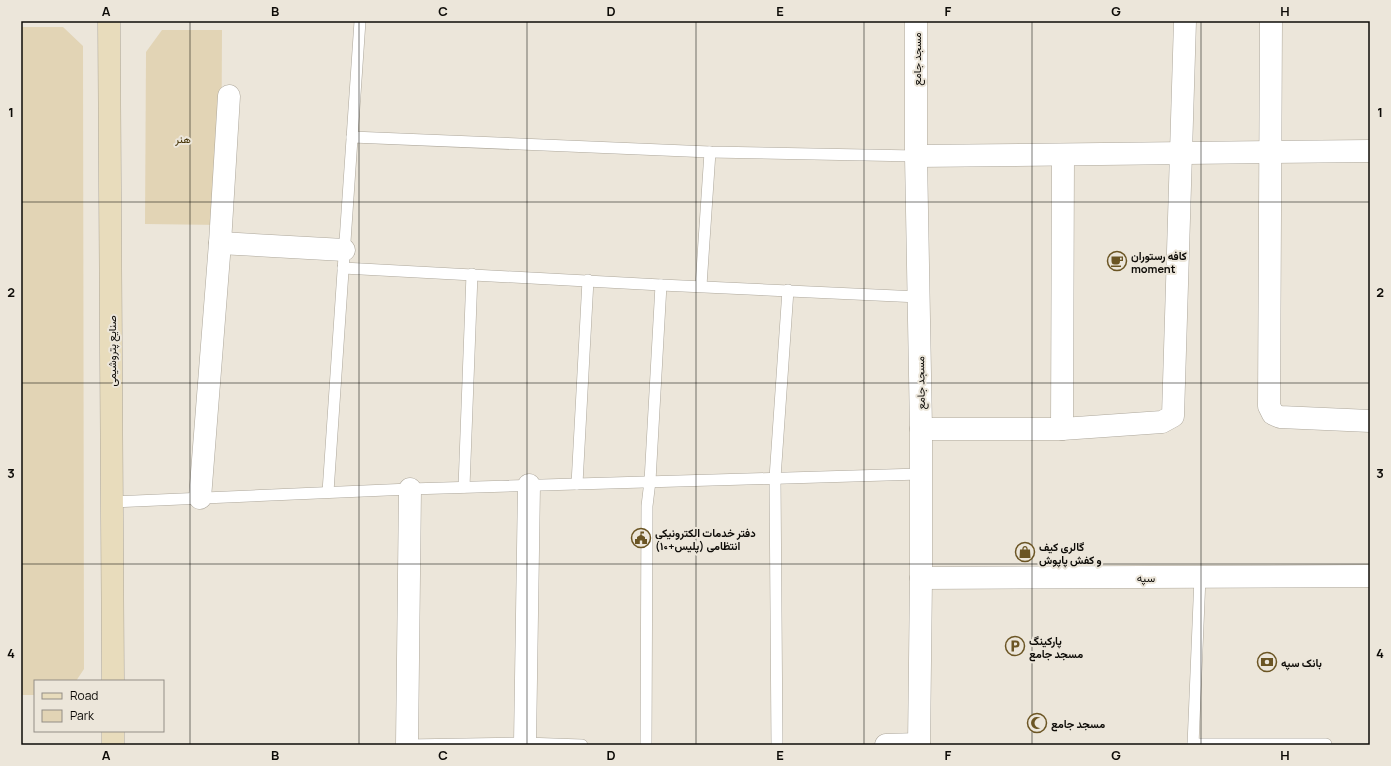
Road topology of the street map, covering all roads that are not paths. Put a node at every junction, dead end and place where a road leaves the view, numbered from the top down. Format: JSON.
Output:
{"nodes":[{"id":1,"x":109,"y":21,"type":"edge"},
{"id":2,"x":360,"y":21,"type":"edge"},
{"id":3,"x":916,"y":21,"type":"edge"},
{"id":4,"x":1185,"y":21,"type":"edge"},
{"id":5,"x":1271,"y":21,"type":"edge"},
{"id":6,"x":229,"y":96,"type":"dead end"},
{"id":7,"x":352,"y":137,"type":"junction"},
{"id":8,"x":1370,"y":151,"type":"edge"},
{"id":9,"x":710,"y":152,"type":"junction"},
{"id":10,"x":1270,"y":152,"type":"junction"},
{"id":11,"x":1181,"y":153,"type":"junction"},
{"id":12,"x":1063,"y":155,"type":"junction"},
{"id":13,"x":916,"y":156,"type":"junction"},
{"id":14,"x":220,"y":243,"type":"junction"},
{"id":15,"x":344,"y":259,"type":"junction"},
{"id":16,"x":472,"y":274,"type":"junction"},
{"id":17,"x":588,"y":280,"type":"junction"},
{"id":18,"x":661,"y":285,"type":"junction"},
{"id":19,"x":701,"y":286,"type":"junction"},
{"id":20,"x":788,"y":290,"type":"junction"},
{"id":21,"x":919,"y":297,"type":"junction"},
{"id":22,"x":1370,"y":421,"type":"edge"},
{"id":23,"x":921,"y":429,"type":"junction"},
{"id":24,"x":1062,"y":429,"type":"junction"},
{"id":25,"x":920,"y":474,"type":"junction"},
{"id":26,"x":775,"y":478,"type":"junction"},
{"id":27,"x":650,"y":481,"type":"junction"},
{"id":28,"x":577,"y":484,"type":"junction"},
{"id":29,"x":529,"y":485,"type":"junction"},
{"id":30,"x":464,"y":487,"type":"junction"},
{"id":31,"x":410,"y":489,"type":"junction"},
{"id":32,"x":328,"y":492,"type":"junction"},
{"id":33,"x":200,"y":498,"type":"junction"},
{"id":34,"x":112,"y":502,"type":"junction"},
{"id":35,"x":1370,"y":576,"type":"edge"},
{"id":36,"x":1200,"y":577,"type":"junction"},
{"id":37,"x":921,"y":578,"type":"junction"},
{"id":38,"x":113,"y":680,"type":"edge"},
{"id":39,"x":113,"y":732,"type":"edge"},
{"id":40,"x":525,"y":743,"type":"junction"},
{"id":41,"x":1193,"y":744,"type":"edge"},
{"id":42,"x":1326,"y":744,"type":"dead end"},
{"id":43,"x":113,"y":745,"type":"edge"},
{"id":44,"x":407,"y":745,"type":"edge"},
{"id":45,"x":582,"y":745,"type":"edge"},
{"id":46,"x":646,"y":745,"type":"edge"},
{"id":47,"x":776,"y":745,"type":"edge"},
{"id":48,"x":886,"y":745,"type":"edge"},
{"id":49,"x":918,"y":745,"type":"edge"}],
"edges":[{"from":1,"to":34,"type":"main road","name":"صنایع پتروشیمی"},
{"from":2,"to":7,"type":"lane"},
{"from":3,"to":13,"type":"street","name":"مسجد جامع"},
{"from":4,"to":11,"type":"street"},
{"from":5,"to":10,"type":"street"},
{"from":6,"to":14,"type":"street"},
{"from":7,"to":9,"type":"lane"},
{"from":7,"to":15,"type":"lane"},
{"from":8,"to":10,"type":"street"},
{"from":9,"to":13,"type":"lane"},
{"from":9,"to":19,"type":"lane"},
{"from":10,"to":11,"type":"street"},
{"from":10,"to":22,"type":"street"},
{"from":11,"to":12,"type":"street"},
{"from":11,"to":24,"type":"street"},
{"from":12,"to":13,"type":"street"},
{"from":12,"to":24,"type":"street"},
{"from":13,"to":21,"type":"street","name":"مسجد جامع"},
{"from":14,"to":15,"type":"street"},
{"from":14,"to":33,"type":"street"},
{"from":15,"to":16,"type":"lane"},
{"from":15,"to":32,"type":"lane"},
{"from":16,"to":17,"type":"lane"},
{"from":16,"to":30,"type":"lane"},
{"from":17,"to":18,"type":"lane"},
{"from":17,"to":28,"type":"lane"},
{"from":18,"to":19,"type":"lane"},
{"from":18,"to":27,"type":"lane"},
{"from":19,"to":20,"type":"lane"},
{"from":20,"to":21,"type":"lane"},
{"from":20,"to":26,"type":"lane"},
{"from":21,"to":23,"type":"street","name":"مسجد جامع"},
{"from":23,"to":24,"type":"street"},
{"from":23,"to":25,"type":"street","name":"مسجد جامع"},
{"from":25,"to":26,"type":"lane"},
{"from":25,"to":37,"type":"street","name":"مسجد جامع"},
{"from":26,"to":27,"type":"lane"},
{"from":26,"to":47,"type":"lane"},
{"from":27,"to":28,"type":"lane"},
{"from":27,"to":46,"type":"lane"},
{"from":28,"to":29,"type":"lane"},
{"from":29,"to":30,"type":"lane"},
{"from":29,"to":40,"type":"street"},
{"from":30,"to":31,"type":"lane"},
{"from":31,"to":32,"type":"lane"},
{"from":31,"to":44,"type":"street"},
{"from":32,"to":33,"type":"lane"},
{"from":33,"to":34,"type":"lane"},
{"from":34,"to":38,"type":"main road","name":"صنایع پتروشیمی"},
{"from":35,"to":36,"type":"street","name":"سپه"},
{"from":36,"to":37,"type":"street","name":"سپه"},
{"from":36,"to":41,"type":"lane"},
{"from":37,"to":49,"type":"street","name":"مسجد جامع"},
{"from":39,"to":43,"type":"main road"},
{"from":40,"to":44,"type":"lane"},
{"from":40,"to":45,"type":"lane"},
{"from":41,"to":42,"type":"lane"},
{"from":48,"to":49,"type":"street"}]}
